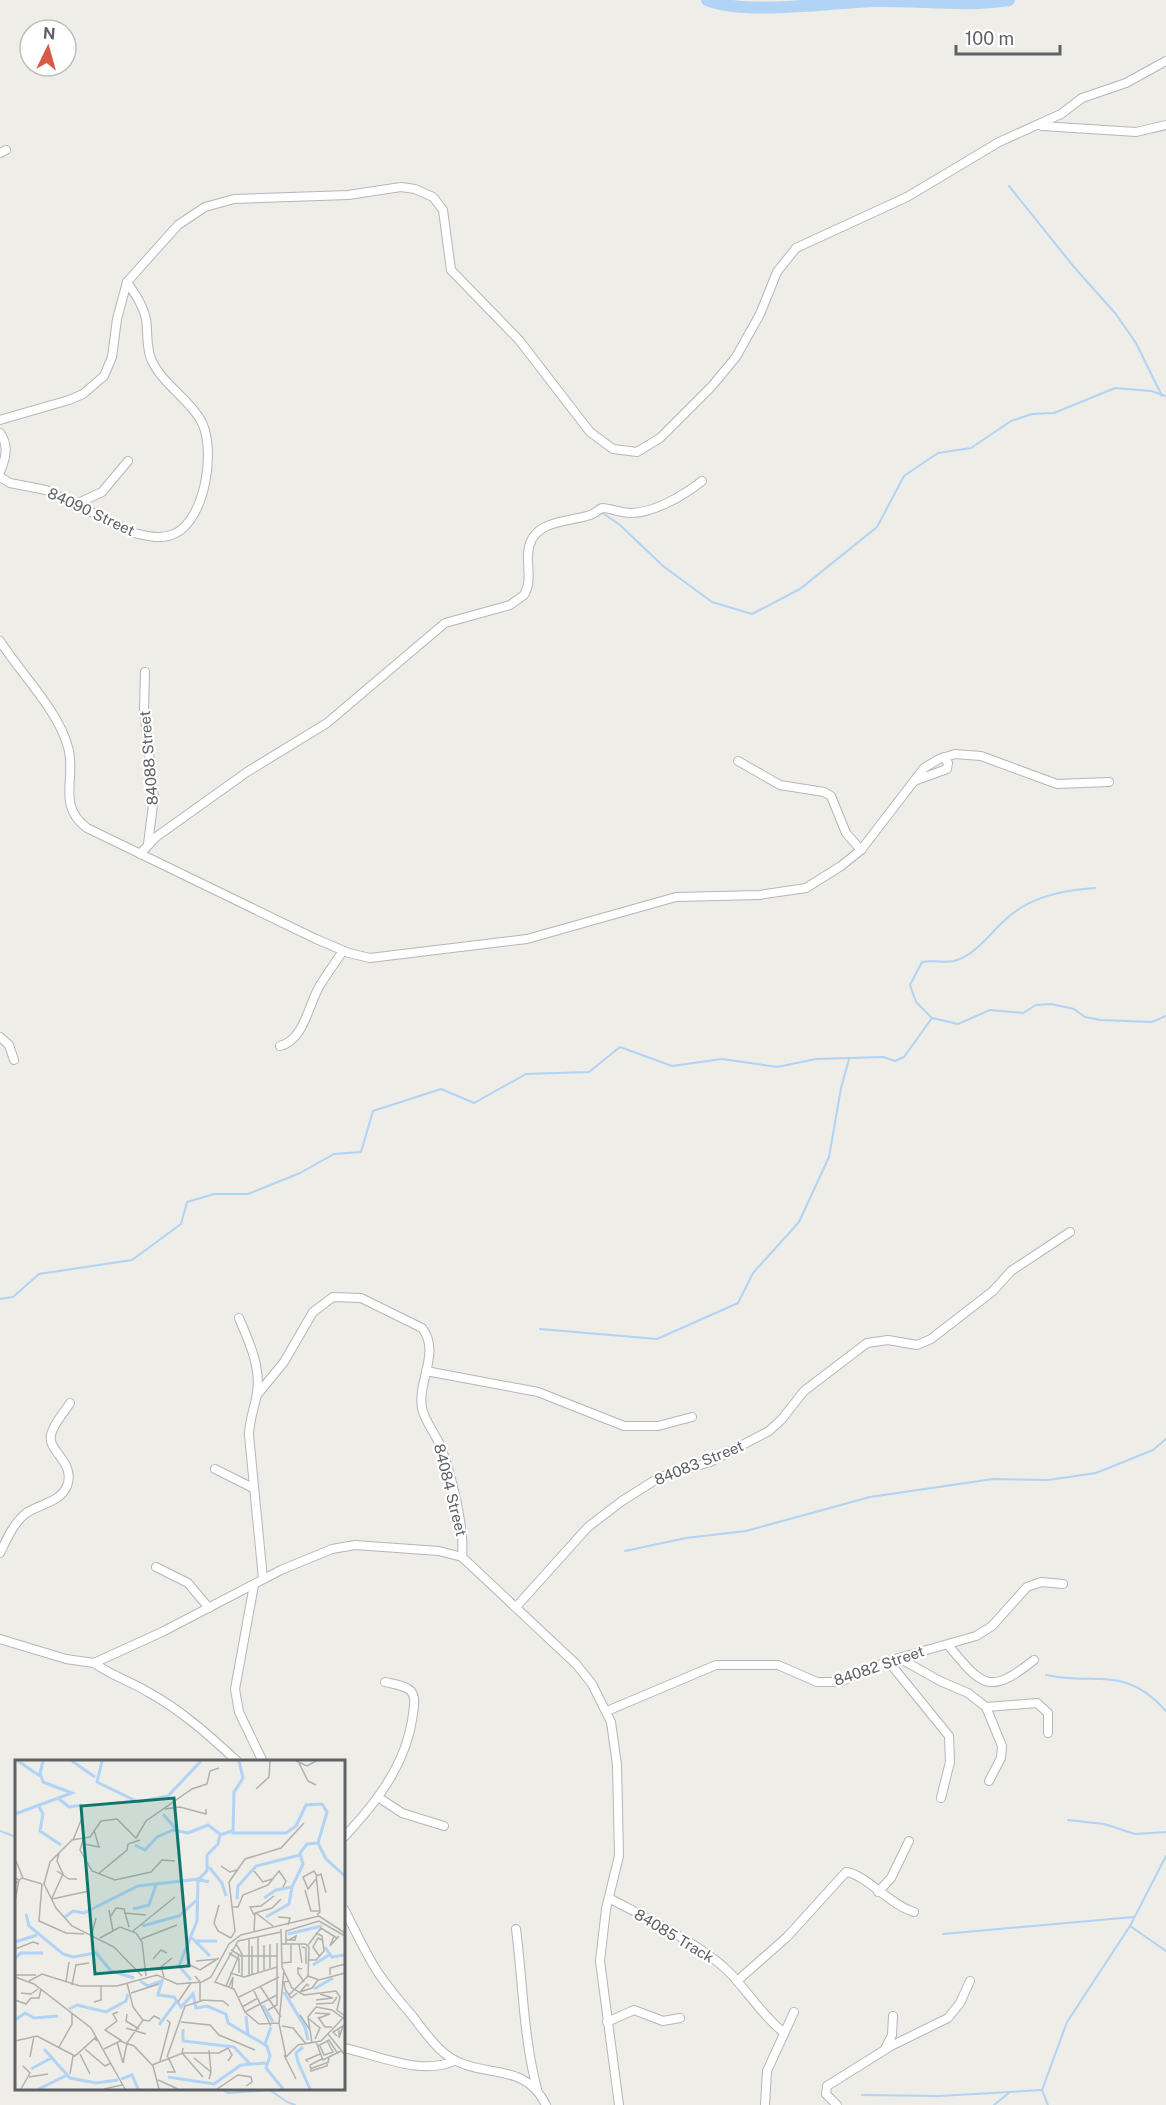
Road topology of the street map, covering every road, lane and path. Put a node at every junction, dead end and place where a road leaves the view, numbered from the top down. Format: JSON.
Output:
{"nodes":[{"id":1,"x":1166,"y":62,"type":"edge"},
{"id":2,"x":1166,"y":125,"type":"edge"},
{"id":3,"x":1040,"y":126,"type":"junction"},
{"id":4,"x":127,"y":282,"type":"junction"},
{"id":5,"x":0,"y":420,"type":"edge"},
{"id":6,"x":0,"y":433,"type":"edge"},
{"id":7,"x":128,"y":461,"type":"dead end"},
{"id":8,"x":0,"y":472,"type":"edge"},
{"id":9,"x":0,"y":477,"type":"edge"},
{"id":10,"x":702,"y":481,"type":"dead end"},
{"id":11,"x":76,"y":504,"type":"junction"},
{"id":12,"x":0,"y":641,"type":"edge"},
{"id":13,"x":145,"y":672,"type":"dead end"},
{"id":14,"x":944,"y":757,"type":"junction"},
{"id":15,"x":738,"y":760,"type":"dead end"},
{"id":16,"x":910,"y":782,"type":"junction"},
{"id":17,"x":1109,"y":782,"type":"dead end"},
{"id":18,"x":148,"y":844,"type":"junction"},
{"id":19,"x":861,"y":850,"type":"junction"},
{"id":20,"x":140,"y":854,"type":"junction"},
{"id":21,"x":343,"y":951,"type":"junction"},
{"id":22,"x":0,"y":1037,"type":"edge"},
{"id":23,"x":280,"y":1046,"type":"dead end"},
{"id":24,"x":14,"y":1060,"type":"dead end"},
{"id":25,"x":1070,"y":1232,"type":"dead end"},
{"id":26,"x":239,"y":1318,"type":"dead end"},
{"id":27,"x":426,"y":1371,"type":"junction"},
{"id":28,"x":257,"y":1395,"type":"junction"},
{"id":29,"x":70,"y":1403,"type":"dead end"},
{"id":30,"x":693,"y":1416,"type":"dead end"},
{"id":31,"x":215,"y":1469,"type":"dead end"},
{"id":32,"x":253,"y":1488,"type":"junction"},
{"id":33,"x":0,"y":1553,"type":"edge"},
{"id":34,"x":462,"y":1557,"type":"junction"},
{"id":35,"x":156,"y":1566,"type":"dead end"},
{"id":36,"x":263,"y":1579,"type":"junction"},
{"id":37,"x":1063,"y":1584,"type":"dead end"},
{"id":38,"x":254,"y":1585,"type":"junction"},
{"id":39,"x":209,"y":1608,"type":"junction"},
{"id":40,"x":516,"y":1608,"type":"junction"},
{"id":41,"x":0,"y":1639,"type":"edge"},
{"id":42,"x":948,"y":1645,"type":"junction"},
{"id":43,"x":899,"y":1658,"type":"junction"},
{"id":44,"x":1034,"y":1660,"type":"dead end"},
{"id":45,"x":888,"y":1661,"type":"junction"},
{"id":46,"x":94,"y":1663,"type":"junction"},
{"id":47,"x":385,"y":1682,"type":"dead end"},
{"id":48,"x":986,"y":1707,"type":"junction"},
{"id":49,"x":608,"y":1711,"type":"junction"},
{"id":50,"x":1048,"y":1732,"type":"dead end"},
{"id":51,"x":237,"y":1760,"type":"edge"},
{"id":52,"x":263,"y":1760,"type":"edge"},
{"id":53,"x":989,"y":1781,"type":"dead end"},
{"id":54,"x":378,"y":1797,"type":"junction"},
{"id":55,"x":941,"y":1798,"type":"dead end"},
{"id":56,"x":444,"y":1826,"type":"dead end"},
{"id":57,"x":345,"y":1836,"type":"edge"},
{"id":58,"x":909,"y":1841,"type":"dead end"},
{"id":59,"x":878,"y":1892,"type":"junction"},
{"id":60,"x":609,"y":1898,"type":"junction"},
{"id":61,"x":345,"y":1911,"type":"edge"},
{"id":62,"x":914,"y":1912,"type":"dead end"},
{"id":63,"x":516,"y":1929,"type":"dead end"},
{"id":64,"x":737,"y":1981,"type":"junction"},
{"id":65,"x":970,"y":1981,"type":"dead end"},
{"id":66,"x":794,"y":2012,"type":"dead end"},
{"id":67,"x":893,"y":2016,"type":"dead end"},
{"id":68,"x":680,"y":2019,"type":"dead end"},
{"id":69,"x":607,"y":2022,"type":"junction"},
{"id":70,"x":783,"y":2032,"type":"junction"},
{"id":71,"x":345,"y":2048,"type":"edge"},
{"id":72,"x":885,"y":2049,"type":"junction"},
{"id":73,"x":454,"y":2061,"type":"junction"},
{"id":74,"x":537,"y":2090,"type":"junction"},
{"id":75,"x":546,"y":2105,"type":"edge"},
{"id":76,"x":619,"y":2105,"type":"edge"},
{"id":77,"x":765,"y":2105,"type":"edge"},
{"id":78,"x":837,"y":2105,"type":"edge"}],
"edges":[{"from":1,"to":3,"type":"street"},
{"from":2,"to":3,"type":"street"},
{"from":3,"to":4,"type":"street"},
{"from":4,"to":5,"type":"street"},
{"from":4,"to":11,"type":"street","name":"84090 Street"},
{"from":6,"to":8,"type":"street"},
{"from":7,"to":11,"type":"street"},
{"from":9,"to":11,"type":"street","name":"84090 Street"},
{"from":10,"to":18,"type":"street"},
{"from":12,"to":20,"type":"street"},
{"from":13,"to":18,"type":"street","name":"84088 Street"},
{"from":14,"to":16,"type":"street"},
{"from":14,"to":16,"type":"street"},
{"from":14,"to":17,"type":"street"},
{"from":15,"to":19,"type":"street"},
{"from":16,"to":19,"type":"street"},
{"from":18,"to":20,"type":"street"},
{"from":19,"to":21,"type":"street"},
{"from":20,"to":21,"type":"street"},
{"from":21,"to":23,"type":"street"},
{"from":22,"to":24,"type":"street"},
{"from":25,"to":40,"type":"street","name":"84083 Street"},
{"from":26,"to":28,"type":"street"},
{"from":27,"to":28,"type":"street","name":"84084 Street"},
{"from":27,"to":30,"type":"street"},
{"from":27,"to":34,"type":"street","name":"84084 Street"},
{"from":28,"to":32,"type":"street"},
{"from":29,"to":33,"type":"street"},
{"from":31,"to":32,"type":"street"},
{"from":32,"to":36,"type":"street"},
{"from":34,"to":36,"type":"street"},
{"from":34,"to":40,"type":"street"},
{"from":35,"to":39,"type":"street"},
{"from":36,"to":38,"type":"street"},
{"from":37,"to":42,"type":"street","name":"84082 Street"},
{"from":38,"to":39,"type":"street"},
{"from":38,"to":52,"type":"street"},
{"from":39,"to":46,"type":"street"},
{"from":40,"to":49,"type":"street"},
{"from":41,"to":46,"type":"street"},
{"from":42,"to":43,"type":"street","name":"84082 Street"},
{"from":42,"to":44,"type":"street"},
{"from":43,"to":45,"type":"street","name":"84082 Street"},
{"from":43,"to":48,"type":"street"},
{"from":45,"to":49,"type":"street","name":"84082 Street"},
{"from":45,"to":55,"type":"street"},
{"from":46,"to":51,"type":"street"},
{"from":47,"to":54,"type":"street"},
{"from":48,"to":50,"type":"street"},
{"from":48,"to":53,"type":"street"},
{"from":49,"to":60,"type":"street"},
{"from":54,"to":56,"type":"street"},
{"from":54,"to":57,"type":"street"},
{"from":58,"to":59,"type":"street"},
{"from":59,"to":62,"type":"street"},
{"from":59,"to":64,"type":"street"},
{"from":60,"to":64,"type":"street","name":"84085 Track"},
{"from":60,"to":69,"type":"street"},
{"from":61,"to":73,"type":"street"},
{"from":63,"to":74,"type":"street"},
{"from":64,"to":70,"type":"street","name":"84085 Track"},
{"from":65,"to":72,"type":"street"},
{"from":66,"to":70,"type":"street"},
{"from":67,"to":72,"type":"street"},
{"from":68,"to":69,"type":"street"},
{"from":69,"to":76,"type":"street"},
{"from":70,"to":77,"type":"street"},
{"from":71,"to":73,"type":"street"},
{"from":72,"to":78,"type":"street"},
{"from":73,"to":74,"type":"street"},
{"from":74,"to":75,"type":"street"}]}
